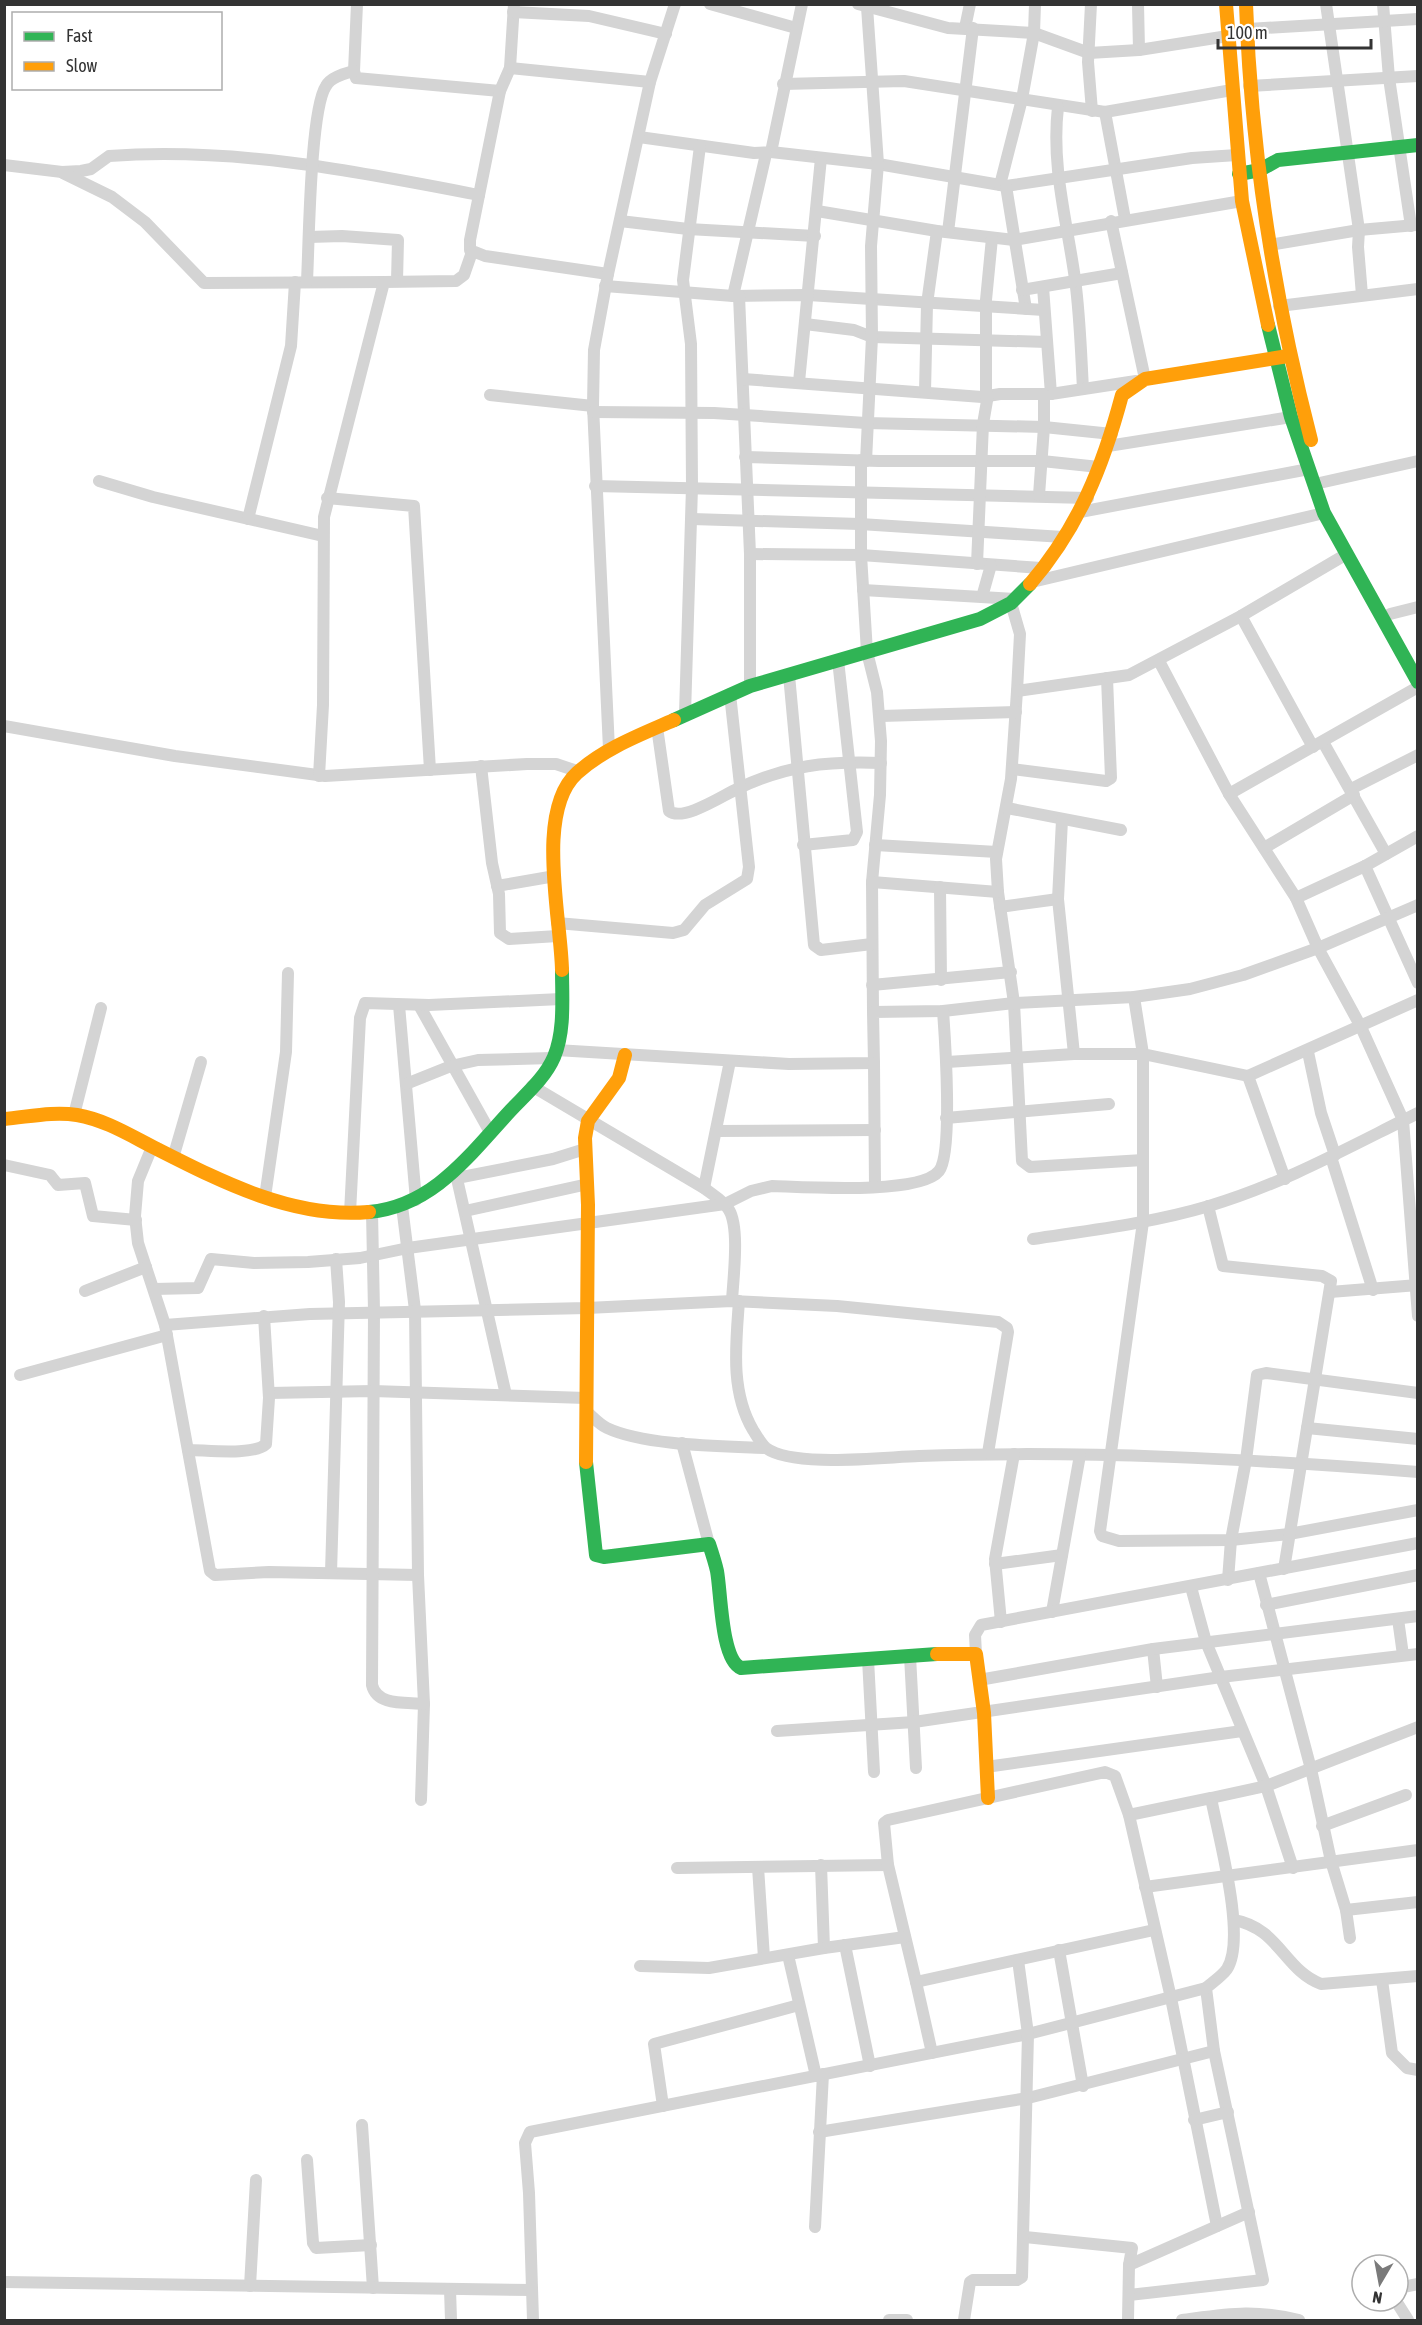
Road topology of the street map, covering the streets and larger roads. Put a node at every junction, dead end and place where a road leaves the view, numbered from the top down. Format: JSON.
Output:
{"nodes":[{"id":1,"x":357,"y":4,"type":"edge"},
{"id":2,"x":675,"y":4,"type":"edge"},
{"id":3,"x":710,"y":4,"type":"edge"},
{"id":4,"x":802,"y":4,"type":"edge"},
{"id":5,"x":970,"y":4,"type":"edge"},
{"id":6,"x":1035,"y":4,"type":"edge"},
{"id":7,"x":1090,"y":4,"type":"edge"},
{"id":8,"x":1138,"y":4,"type":"edge"},
{"id":9,"x":1226,"y":4,"type":"edge"},
{"id":10,"x":1246,"y":4,"type":"edge"},
{"id":11,"x":1326,"y":4,"type":"edge"},
{"id":12,"x":1383,"y":4,"type":"edge"},
{"id":13,"x":862,"y":6,"type":"edge"},
{"id":14,"x":514,"y":8,"type":"edge"},
{"id":15,"x":576,"y":10,"type":"edge"},
{"id":16,"x":901,"y":10,"type":"edge"},
{"id":17,"x":1418,"y":19,"type":"edge"},
{"id":18,"x":1384,"y":20,"type":"junction"},
{"id":19,"x":1329,"y":24,"type":"junction"},
{"id":20,"x":796,"y":28,"type":"junction"},
{"id":21,"x":969,"y":28,"type":"junction"},
{"id":22,"x":1248,"y":29,"type":"junction"},
{"id":23,"x":1034,"y":33,"type":"junction"},
{"id":24,"x":666,"y":34,"type":"junction"},
{"id":25,"x":1228,"y":36,"type":"junction"},
{"id":26,"x":1139,"y":50,"type":"junction"},
{"id":27,"x":1089,"y":53,"type":"junction"},
{"id":28,"x":510,"y":68,"type":"junction"},
{"id":29,"x":354,"y":71,"type":"junction"},
{"id":30,"x":1418,"y":76,"type":"edge"},
{"id":31,"x":1389,"y":78,"type":"junction"},
{"id":32,"x":872,"y":80,"type":"junction"},
{"id":33,"x":1337,"y":80,"type":"junction"},
{"id":34,"x":650,"y":82,"type":"junction"},
{"id":35,"x":783,"y":84,"type":"junction"},
{"id":36,"x":1249,"y":86,"type":"junction"},
{"id":37,"x":967,"y":90,"type":"junction"},
{"id":38,"x":1232,"y":90,"type":"junction"},
{"id":39,"x":500,"y":92,"type":"junction"},
{"id":40,"x":1022,"y":99,"type":"junction"},
{"id":41,"x":1058,"y":107,"type":"junction"},
{"id":42,"x":1092,"y":111,"type":"junction"},
{"id":43,"x":1106,"y":112,"type":"junction"},
{"id":44,"x":639,"y":137,"type":"junction"},
{"id":45,"x":1418,"y":145,"type":"edge"},
{"id":46,"x":700,"y":146,"type":"junction"},
{"id":47,"x":1398,"y":146,"type":"junction"},
{"id":48,"x":1347,"y":151,"type":"junction"},
{"id":49,"x":769,"y":153,"type":"junction"},
{"id":50,"x":1258,"y":153,"type":"junction"},
{"id":51,"x":1237,"y":155,"type":"junction"},
{"id":52,"x":821,"y":158,"type":"junction"},
{"id":53,"x":1278,"y":160,"type":"junction"},
{"id":54,"x":878,"y":164,"type":"junction"},
{"id":55,"x":4,"y":165,"type":"edge"},
{"id":56,"x":314,"y":166,"type":"junction"},
{"id":57,"x":1260,"y":170,"type":"junction"},
{"id":58,"x":1116,"y":171,"type":"junction"},
{"id":59,"x":62,"y":172,"type":"junction"},
{"id":60,"x":1239,"y":174,"type":"junction"},
{"id":61,"x":954,"y":176,"type":"junction"},
{"id":62,"x":1057,"y":178,"type":"junction"},
{"id":63,"x":1003,"y":186,"type":"junction"},
{"id":64,"x":479,"y":195,"type":"junction"},
{"id":65,"x":1242,"y":201,"type":"junction"},
{"id":66,"x":818,"y":211,"type":"junction"},
{"id":67,"x":872,"y":218,"type":"junction"},
{"id":68,"x":1125,"y":219,"type":"junction"},
{"id":69,"x":620,"y":221,"type":"junction"},
{"id":70,"x":1112,"y":221,"type":"junction"},
{"id":71,"x":1414,"y":226,"type":"edge"},
{"id":72,"x":688,"y":229,"type":"junction"},
{"id":73,"x":1066,"y":229,"type":"junction"},
{"id":74,"x":1359,"y":230,"type":"junction"},
{"id":75,"x":748,"y":231,"type":"junction"},
{"id":76,"x":943,"y":231,"type":"junction"},
{"id":77,"x":815,"y":236,"type":"junction"},
{"id":78,"x":309,"y":237,"type":"junction"},
{"id":79,"x":992,"y":237,"type":"junction"},
{"id":80,"x":1014,"y":240,"type":"junction"},
{"id":81,"x":1269,"y":245,"type":"junction"},
{"id":82,"x":472,"y":252,"type":"junction"},
{"id":83,"x":1122,"y":273,"type":"junction"},
{"id":84,"x":606,"y":280,"type":"junction"},
{"id":85,"x":1075,"y":280,"type":"junction"},
{"id":86,"x":301,"y":281,"type":"junction"},
{"id":87,"x":391,"y":282,"type":"junction"},
{"id":88,"x":1043,"y":287,"type":"junction"},
{"id":89,"x":1418,"y":289,"type":"edge"},
{"id":90,"x":1022,"y":290,"type":"junction"},
{"id":91,"x":684,"y":292,"type":"junction"},
{"id":92,"x":808,"y":295,"type":"junction"},
{"id":93,"x":1362,"y":295,"type":"junction"},
{"id":94,"x":736,"y":296,"type":"junction"},
{"id":95,"x":870,"y":300,"type":"junction"},
{"id":96,"x":927,"y":304,"type":"junction"},
{"id":97,"x":1279,"y":306,"type":"junction"},
{"id":98,"x":987,"y":308,"type":"junction"},
{"id":99,"x":1026,"y":309,"type":"junction"},
{"id":100,"x":1044,"y":310,"type":"junction"},
{"id":101,"x":805,"y":324,"type":"junction"},
{"id":102,"x":872,"y":337,"type":"junction"},
{"id":103,"x":925,"y":339,"type":"junction"},
{"id":104,"x":987,"y":340,"type":"junction"},
{"id":105,"x":1047,"y":342,"type":"junction"},
{"id":106,"x":1282,"y":357,"type":"junction"},
{"id":107,"x":743,"y":379,"type":"junction"},
{"id":108,"x":1142,"y":380,"type":"junction"},
{"id":109,"x":799,"y":382,"type":"junction"},
{"id":110,"x":869,"y":387,"type":"junction"},
{"id":111,"x":1083,"y":389,"type":"junction"},
{"id":112,"x":925,"y":392,"type":"junction"},
{"id":113,"x":490,"y":395,"type":"dead end"},
{"id":114,"x":987,"y":395,"type":"junction"},
{"id":115,"x":1047,"y":395,"type":"junction"},
{"id":116,"x":593,"y":409,"type":"junction"},
{"id":117,"x":691,"y":413,"type":"junction"},
{"id":118,"x":744,"y":415,"type":"junction"},
{"id":119,"x":1291,"y":417,"type":"junction"},
{"id":120,"x":866,"y":423,"type":"junction"},
{"id":121,"x":983,"y":424,"type":"junction"},
{"id":122,"x":1044,"y":427,"type":"junction"},
{"id":123,"x":1110,"y":440,"type":"junction"},
{"id":124,"x":746,"y":457,"type":"junction"},
{"id":125,"x":863,"y":460,"type":"junction"},
{"id":126,"x":1418,"y":460,"type":"edge"},
{"id":127,"x":1042,"y":461,"type":"junction"},
{"id":128,"x":983,"y":463,"type":"junction"},
{"id":129,"x":1099,"y":467,"type":"junction"},
{"id":130,"x":1310,"y":469,"type":"junction"},
{"id":131,"x":99,"y":481,"type":"dead end"},
{"id":132,"x":1319,"y":484,"type":"junction"},
{"id":133,"x":595,"y":486,"type":"junction"},
{"id":134,"x":692,"y":487,"type":"junction"},
{"id":135,"x":746,"y":488,"type":"junction"},
{"id":136,"x":861,"y":493,"type":"junction"},
{"id":137,"x":981,"y":494,"type":"junction"},
{"id":138,"x":1039,"y":495,"type":"junction"},
{"id":139,"x":327,"y":498,"type":"junction"},
{"id":140,"x":1088,"y":498,"type":"junction"},
{"id":141,"x":1080,"y":512,"type":"junction"},
{"id":142,"x":1324,"y":513,"type":"junction"},
{"id":143,"x":248,"y":519,"type":"junction"},
{"id":144,"x":692,"y":519,"type":"junction"},
{"id":145,"x":747,"y":521,"type":"junction"},
{"id":146,"x":861,"y":524,"type":"junction"},
{"id":147,"x":978,"y":532,"type":"junction"},
{"id":148,"x":323,"y":536,"type":"junction"},
{"id":149,"x":1063,"y":537,"type":"junction"},
{"id":150,"x":750,"y":554,"type":"junction"},
{"id":151,"x":861,"y":555,"type":"junction"},
{"id":152,"x":1345,"y":555,"type":"junction"},
{"id":153,"x":977,"y":564,"type":"junction"},
{"id":154,"x":991,"y":565,"type":"junction"},
{"id":155,"x":1041,"y":568,"type":"junction"},
{"id":156,"x":1032,"y":582,"type":"junction"},
{"id":157,"x":863,"y":590,"type":"junction"},
{"id":158,"x":982,"y":597,"type":"junction"},
{"id":159,"x":1013,"y":601,"type":"junction"},
{"id":160,"x":1418,"y":607,"type":"edge"},
{"id":161,"x":1390,"y":614,"type":"junction"},
{"id":162,"x":1241,"y":616,"type":"junction"},
{"id":163,"x":867,"y":652,"type":"junction"},
{"id":164,"x":838,"y":660,"type":"junction"},
{"id":165,"x":1418,"y":660,"type":"edge"},
{"id":166,"x":1159,"y":661,"type":"junction"},
{"id":167,"x":789,"y":675,"type":"junction"},
{"id":168,"x":1107,"y":678,"type":"junction"},
{"id":169,"x":1418,"y":682,"type":"edge"},
{"id":170,"x":750,"y":686,"type":"junction"},
{"id":171,"x":1418,"y":687,"type":"edge"},
{"id":172,"x":1017,"y":691,"type":"junction"},
{"id":173,"x":730,"y":694,"type":"junction"},
{"id":174,"x":1016,"y":712,"type":"junction"},
{"id":175,"x":686,"y":714,"type":"junction"},
{"id":176,"x":881,"y":716,"type":"junction"},
{"id":177,"x":4,"y":726,"type":"edge"},
{"id":178,"x":657,"y":727,"type":"junction"},
{"id":179,"x":1318,"y":745,"type":"junction"},
{"id":180,"x":609,"y":749,"type":"junction"},
{"id":181,"x":1418,"y":755,"type":"edge"},
{"id":182,"x":850,"y":762,"type":"junction"},
{"id":183,"x":881,"y":763,"type":"junction"},
{"id":184,"x":481,"y":766,"type":"junction"},
{"id":185,"x":795,"y":767,"type":"junction"},
{"id":186,"x":1012,"y":769,"type":"junction"},
{"id":187,"x":430,"y":770,"type":"junction"},
{"id":188,"x":575,"y":775,"type":"junction"},
{"id":189,"x":319,"y":776,"type":"junction"},
{"id":190,"x":740,"y":788,"type":"junction"},
{"id":191,"x":1352,"y":792,"type":"junction"},
{"id":192,"x":1228,"y":794,"type":"junction"},
{"id":193,"x":1007,"y":808,"type":"junction"},
{"id":194,"x":1062,"y":820,"type":"junction"},
{"id":195,"x":1121,"y":830,"type":"dead end"},
{"id":196,"x":1418,"y":836,"type":"edge"},
{"id":197,"x":803,"y":845,"type":"junction"},
{"id":198,"x":875,"y":845,"type":"junction"},
{"id":199,"x":1264,"y":848,"type":"junction"},
{"id":200,"x":997,"y":852,"type":"junction"},
{"id":201,"x":1386,"y":854,"type":"junction"},
{"id":202,"x":1365,"y":866,"type":"junction"},
{"id":203,"x":555,"y":876,"type":"junction"},
{"id":204,"x":873,"y":882,"type":"junction"},
{"id":205,"x":497,"y":886,"type":"junction"},
{"id":206,"x":940,"y":887,"type":"junction"},
{"id":207,"x":998,"y":892,"type":"junction"},
{"id":208,"x":1296,"y":898,"type":"junction"},
{"id":209,"x":1058,"y":899,"type":"junction"},
{"id":210,"x":1418,"y":905,"type":"edge"},
{"id":211,"x":1000,"y":907,"type":"junction"},
{"id":212,"x":1388,"y":918,"type":"junction"},
{"id":213,"x":558,"y":929,"type":"junction"},
{"id":214,"x":872,"y":944,"type":"junction"},
{"id":215,"x":1318,"y":948,"type":"junction"},
{"id":216,"x":1011,"y":972,"type":"junction"},
{"id":217,"x":288,"y":973,"type":"dead end"},
{"id":218,"x":941,"y":980,"type":"junction"},
{"id":219,"x":1418,"y":983,"type":"edge"},
{"id":220,"x":872,"y":985,"type":"junction"},
{"id":221,"x":1134,"y":997,"type":"junction"},
{"id":222,"x":561,"y":999,"type":"junction"},
{"id":223,"x":1070,"y":999,"type":"junction"},
{"id":224,"x":1418,"y":1000,"type":"edge"},
{"id":225,"x":1014,"y":1003,"type":"junction"},
{"id":226,"x":399,"y":1005,"type":"junction"},
{"id":227,"x":419,"y":1005,"type":"junction"},
{"id":228,"x":101,"y":1008,"type":"dead end"},
{"id":229,"x":943,"y":1011,"type":"junction"},
{"id":230,"x":873,"y":1012,"type":"junction"},
{"id":231,"x":1361,"y":1027,"type":"junction"},
{"id":232,"x":1308,"y":1052,"type":"junction"},
{"id":233,"x":554,"y":1054,"type":"junction"},
{"id":234,"x":1074,"y":1054,"type":"junction"},
{"id":235,"x":1143,"y":1054,"type":"junction"},
{"id":236,"x":625,"y":1055,"type":"junction"},
{"id":237,"x":1018,"y":1058,"type":"junction"},
{"id":238,"x":730,"y":1061,"type":"junction"},
{"id":239,"x":201,"y":1062,"type":"dead end"},
{"id":240,"x":947,"y":1062,"type":"junction"},
{"id":241,"x":874,"y":1063,"type":"junction"},
{"id":242,"x":451,"y":1066,"type":"junction"},
{"id":243,"x":1248,"y":1076,"type":"junction"},
{"id":244,"x":406,"y":1084,"type":"junction"},
{"id":245,"x":532,"y":1086,"type":"junction"},
{"id":246,"x":1109,"y":1104,"type":"dead end"},
{"id":247,"x":1019,"y":1112,"type":"junction"},
{"id":248,"x":1418,"y":1113,"type":"edge"},
{"id":249,"x":74,"y":1115,"type":"junction"},
{"id":250,"x":946,"y":1118,"type":"junction"},
{"id":251,"x":4,"y":1119,"type":"edge"},
{"id":252,"x":1403,"y":1120,"type":"junction"},
{"id":253,"x":588,"y":1121,"type":"junction"},
{"id":254,"x":874,"y":1130,"type":"junction"},
{"id":255,"x":716,"y":1131,"type":"junction"},
{"id":256,"x":490,"y":1132,"type":"junction"},
{"id":257,"x":152,"y":1147,"type":"junction"},
{"id":258,"x":585,"y":1149,"type":"junction"},
{"id":259,"x":1411,"y":1150,"type":"edge"},
{"id":260,"x":1333,"y":1156,"type":"junction"},
{"id":261,"x":172,"y":1158,"type":"junction"},
{"id":262,"x":1143,"y":1160,"type":"junction"},
{"id":263,"x":4,"y":1165,"type":"edge"},
{"id":264,"x":456,"y":1174,"type":"junction"},
{"id":265,"x":1285,"y":1179,"type":"junction"},
{"id":266,"x":588,"y":1184,"type":"junction"},
{"id":267,"x":875,"y":1187,"type":"junction"},
{"id":268,"x":704,"y":1188,"type":"junction"},
{"id":269,"x":265,"y":1197,"type":"junction"},
{"id":270,"x":416,"y":1200,"type":"junction"},
{"id":271,"x":724,"y":1204,"type":"junction"},
{"id":272,"x":402,"y":1206,"type":"junction"},
{"id":273,"x":1208,"y":1206,"type":"junction"},
{"id":274,"x":465,"y":1211,"type":"junction"},
{"id":275,"x":372,"y":1212,"type":"junction"},
{"id":276,"x":350,"y":1213,"type":"junction"},
{"id":277,"x":135,"y":1220,"type":"junction"},
{"id":278,"x":1143,"y":1222,"type":"junction"},
{"id":279,"x":588,"y":1223,"type":"junction"},
{"id":280,"x":1414,"y":1229,"type":"edge"},
{"id":281,"x":1034,"y":1239,"type":"dead end"},
{"id":282,"x":472,"y":1241,"type":"junction"},
{"id":283,"x":408,"y":1248,"type":"junction"},
{"id":284,"x":372,"y":1254,"type":"junction"},
{"id":285,"x":336,"y":1259,"type":"junction"},
{"id":286,"x":146,"y":1267,"type":"junction"},
{"id":287,"x":1416,"y":1285,"type":"edge"},
{"id":288,"x":154,"y":1289,"type":"junction"},
{"id":289,"x":1373,"y":1290,"type":"junction"},
{"id":290,"x":85,"y":1291,"type":"dead end"},
{"id":291,"x":1330,"y":1292,"type":"junction"},
{"id":292,"x":736,"y":1301,"type":"junction"},
{"id":293,"x":587,"y":1308,"type":"junction"},
{"id":294,"x":415,"y":1310,"type":"junction"},
{"id":295,"x":489,"y":1310,"type":"junction"},
{"id":296,"x":374,"y":1311,"type":"junction"},
{"id":297,"x":338,"y":1313,"type":"junction"},
{"id":298,"x":264,"y":1316,"type":"junction"},
{"id":299,"x":1418,"y":1316,"type":"edge"},
{"id":300,"x":166,"y":1330,"type":"junction"},
{"id":301,"x":20,"y":1375,"type":"dead end"},
{"id":302,"x":1317,"y":1380,"type":"junction"},
{"id":303,"x":374,"y":1390,"type":"junction"},
{"id":304,"x":335,"y":1391,"type":"junction"},
{"id":305,"x":418,"y":1392,"type":"junction"},
{"id":306,"x":269,"y":1393,"type":"junction"},
{"id":307,"x":1418,"y":1393,"type":"edge"},
{"id":308,"x":506,"y":1395,"type":"junction"},
{"id":309,"x":586,"y":1404,"type":"junction"},
{"id":310,"x":1307,"y":1428,"type":"junction"},
{"id":311,"x":1418,"y":1439,"type":"edge"},
{"id":312,"x":682,"y":1443,"type":"junction"},
{"id":313,"x":765,"y":1448,"type":"junction"},
{"id":314,"x":188,"y":1450,"type":"junction"},
{"id":315,"x":988,"y":1454,"type":"junction"},
{"id":316,"x":1014,"y":1454,"type":"junction"},
{"id":317,"x":1080,"y":1455,"type":"junction"},
{"id":318,"x":1111,"y":1455,"type":"junction"},
{"id":319,"x":1246,"y":1460,"type":"junction"},
{"id":320,"x":1300,"y":1463,"type":"junction"},
{"id":321,"x":1418,"y":1472,"type":"edge"},
{"id":322,"x":1418,"y":1510,"type":"edge"},
{"id":323,"x":1289,"y":1534,"type":"junction"},
{"id":324,"x":1231,"y":1540,"type":"junction"},
{"id":325,"x":1418,"y":1543,"type":"edge"},
{"id":326,"x":709,"y":1544,"type":"junction"},
{"id":327,"x":1062,"y":1555,"type":"junction"},
{"id":328,"x":995,"y":1564,"type":"junction"},
{"id":329,"x":1284,"y":1569,"type":"junction"},
{"id":330,"x":331,"y":1573,"type":"junction"},
{"id":331,"x":373,"y":1574,"type":"junction"},
{"id":332,"x":1258,"y":1574,"type":"junction"},
{"id":333,"x":418,"y":1575,"type":"junction"},
{"id":334,"x":1418,"y":1575,"type":"edge"},
{"id":335,"x":1228,"y":1580,"type":"junction"},
{"id":336,"x":1191,"y":1587,"type":"junction"},
{"id":337,"x":1266,"y":1605,"type":"junction"},
{"id":338,"x":1052,"y":1612,"type":"junction"},
{"id":339,"x":1418,"y":1616,"type":"edge"},
{"id":340,"x":1398,"y":1619,"type":"junction"},
{"id":341,"x":1001,"y":1622,"type":"junction"},
{"id":342,"x":1273,"y":1632,"type":"junction"},
{"id":343,"x":1206,"y":1642,"type":"junction"},
{"id":344,"x":1153,"y":1649,"type":"junction"},
{"id":345,"x":976,"y":1654,"type":"junction"},
{"id":346,"x":1418,"y":1654,"type":"edge"},
{"id":347,"x":910,"y":1656,"type":"junction"},
{"id":348,"x":1403,"y":1656,"type":"junction"},
{"id":349,"x":868,"y":1659,"type":"junction"},
{"id":350,"x":1282,"y":1669,"type":"junction"},
{"id":351,"x":1221,"y":1677,"type":"junction"},
{"id":352,"x":979,"y":1680,"type":"junction"},
{"id":353,"x":1157,"y":1687,"type":"junction"},
{"id":354,"x":424,"y":1704,"type":"junction"},
{"id":355,"x":984,"y":1713,"type":"junction"},
{"id":356,"x":914,"y":1722,"type":"junction"},
{"id":357,"x":871,"y":1725,"type":"junction"},
{"id":358,"x":1418,"y":1727,"type":"edge"},
{"id":359,"x":777,"y":1731,"type":"dead end"},
{"id":360,"x":1242,"y":1731,"type":"junction"},
{"id":361,"x":986,"y":1767,"type":"junction"},
{"id":362,"x":916,"y":1768,"type":"dead end"},
{"id":363,"x":1311,"y":1769,"type":"junction"},
{"id":364,"x":874,"y":1772,"type":"dead end"},
{"id":365,"x":1266,"y":1786,"type":"junction"},
{"id":366,"x":1406,"y":1795,"type":"dead end"},
{"id":367,"x":988,"y":1798,"type":"junction"},
{"id":368,"x":1211,"y":1798,"type":"junction"},
{"id":369,"x":422,"y":1800,"type":"dead end"},
{"id":370,"x":1129,"y":1815,"type":"junction"},
{"id":371,"x":1322,"y":1826,"type":"junction"},
{"id":372,"x":1418,"y":1850,"type":"edge"},
{"id":373,"x":1331,"y":1861,"type":"junction"},
{"id":374,"x":821,"y":1865,"type":"junction"},
{"id":375,"x":888,"y":1865,"type":"junction"},
{"id":376,"x":758,"y":1867,"type":"junction"},
{"id":377,"x":677,"y":1868,"type":"dead end"},
{"id":378,"x":1293,"y":1868,"type":"junction"},
{"id":379,"x":1227,"y":1876,"type":"junction"},
{"id":380,"x":1145,"y":1887,"type":"junction"},
{"id":381,"x":1418,"y":1902,"type":"edge"},
{"id":382,"x":1347,"y":1910,"type":"junction"},
{"id":383,"x":1234,"y":1920,"type":"junction"},
{"id":384,"x":1154,"y":1930,"type":"junction"},
{"id":385,"x":905,"y":1936,"type":"junction"},
{"id":386,"x":1350,"y":1938,"type":"dead end"},
{"id":387,"x":845,"y":1945,"type":"junction"},
{"id":388,"x":824,"y":1948,"type":"junction"},
{"id":389,"x":1059,"y":1950,"type":"junction"},
{"id":390,"x":788,"y":1955,"type":"junction"},
{"id":391,"x":764,"y":1958,"type":"junction"},
{"id":392,"x":1018,"y":1960,"type":"junction"},
{"id":393,"x":640,"y":1965,"type":"dead end"},
{"id":394,"x":1418,"y":1976,"type":"edge"},
{"id":395,"x":1382,"y":1980,"type":"junction"},
{"id":396,"x":916,"y":1982,"type":"junction"},
{"id":397,"x":1206,"y":1988,"type":"junction"},
{"id":398,"x":1171,"y":1998,"type":"junction"},
{"id":399,"x":799,"y":2005,"type":"junction"},
{"id":400,"x":1074,"y":2023,"type":"junction"},
{"id":401,"x":1028,"y":2034,"type":"junction"},
{"id":402,"x":1214,"y":2051,"type":"junction"},
{"id":403,"x":932,"y":2053,"type":"junction"},
{"id":404,"x":1182,"y":2061,"type":"junction"},
{"id":405,"x":870,"y":2066,"type":"junction"},
{"id":406,"x":1418,"y":2070,"type":"edge"},
{"id":407,"x":820,"y":2075,"type":"junction"},
{"id":408,"x":1083,"y":2086,"type":"junction"},
{"id":409,"x":1028,"y":2098,"type":"junction"},
{"id":410,"x":663,"y":2106,"type":"junction"},
{"id":411,"x":1228,"y":2112,"type":"junction"},
{"id":412,"x":1194,"y":2120,"type":"junction"},
{"id":413,"x":362,"y":2125,"type":"dead end"},
{"id":414,"x":819,"y":2132,"type":"junction"},
{"id":415,"x":307,"y":2160,"type":"dead end"},
{"id":416,"x":256,"y":2180,"type":"dead end"},
{"id":417,"x":1249,"y":2212,"type":"junction"},
{"id":418,"x":1217,"y":2226,"type":"junction"},
{"id":419,"x":815,"y":2227,"type":"dead end"},
{"id":420,"x":1025,"y":2237,"type":"junction"},
{"id":421,"x":370,"y":2245,"type":"junction"},
{"id":422,"x":1129,"y":2265,"type":"junction"},
{"id":423,"x":4,"y":2282,"type":"edge"},
{"id":424,"x":250,"y":2286,"type":"junction"},
{"id":425,"x":373,"y":2288,"type":"junction"},
{"id":426,"x":450,"y":2289,"type":"junction"},
{"id":427,"x":532,"y":2290,"type":"junction"},
{"id":428,"x":1129,"y":2295,"type":"junction"},
{"id":429,"x":1232,"y":2317,"type":"edge"},
{"id":430,"x":452,"y":2320,"type":"edge"},
{"id":431,"x":533,"y":2320,"type":"edge"},
{"id":432,"x":889,"y":2320,"type":"edge"},
{"id":433,"x":907,"y":2320,"type":"edge"},
{"id":434,"x":964,"y":2320,"type":"edge"},
{"id":435,"x":1128,"y":2320,"type":"edge"},
{"id":436,"x":1182,"y":2320,"type":"edge"},
{"id":437,"x":1299,"y":2320,"type":"edge"}],
"edges":[{"from":1,"to":29,"type":"street"},
{"from":2,"to":24,"type":"street"},
{"from":3,"to":20,"type":"street"},
{"from":4,"to":20,"type":"street"},
{"from":5,"to":21,"type":"street"},
{"from":6,"to":23,"type":"street"},
{"from":7,"to":27,"type":"street"},
{"from":8,"to":26,"type":"street"},
{"from":9,"to":25,"type":"street"},
{"from":10,"to":22,"type":"street"},
{"from":11,"to":19,"type":"street"},
{"from":12,"to":18,"type":"street"},
{"from":13,"to":16,"type":"street"},
{"from":13,"to":32,"type":"street"},
{"from":14,"to":15,"type":"street"},
{"from":14,"to":28,"type":"street"},
{"from":15,"to":24,"type":"street"},
{"from":16,"to":21,"type":"street"},
{"from":17,"to":18,"type":"street"},
{"from":18,"to":19,"type":"street"},
{"from":18,"to":31,"type":"street"},
{"from":19,"to":22,"type":"street"},
{"from":19,"to":33,"type":"street"},
{"from":20,"to":35,"type":"street"},
{"from":21,"to":23,"type":"street"},
{"from":21,"to":37,"type":"street"},
{"from":22,"to":36,"type":"street"},
{"from":23,"to":27,"type":"street"},
{"from":23,"to":40,"type":"street"},
{"from":24,"to":34,"type":"street"},
{"from":25,"to":26,"type":"street"},
{"from":25,"to":38,"type":"street"},
{"from":26,"to":27,"type":"street"},
{"from":27,"to":42,"type":"street"},
{"from":28,"to":34,"type":"street"},
{"from":28,"to":39,"type":"street"},
{"from":29,"to":39,"type":"street"},
{"from":29,"to":56,"type":"street"},
{"from":30,"to":31,"type":"street"},
{"from":31,"to":33,"type":"street"},
{"from":31,"to":47,"type":"street"},
{"from":32,"to":35,"type":"street"},
{"from":32,"to":37,"type":"street"},
{"from":32,"to":54,"type":"street"},
{"from":33,"to":36,"type":"street"},
{"from":33,"to":48,"type":"street"},
{"from":34,"to":44,"type":"street"},
{"from":35,"to":49,"type":"street"},
{"from":36,"to":50,"type":"street"},
{"from":37,"to":40,"type":"street"},
{"from":37,"to":61,"type":"street"},
{"from":38,"to":43,"type":"street"},
{"from":38,"to":51,"type":"street"},
{"from":39,"to":64,"type":"street"},
{"from":40,"to":41,"type":"street"},
{"from":40,"to":63,"type":"street"},
{"from":41,"to":42,"type":"street"},
{"from":41,"to":62,"type":"street"},
{"from":42,"to":43,"type":"street"},
{"from":43,"to":58,"type":"street"},
{"from":44,"to":46,"type":"street"},
{"from":44,"to":69,"type":"street"},
{"from":45,"to":47,"type":"street"},
{"from":46,"to":49,"type":"street"},
{"from":46,"to":72,"type":"street"},
{"from":47,"to":48,"type":"street"},
{"from":47,"to":71,"type":"street"},
{"from":48,"to":53,"type":"street"},
{"from":48,"to":74,"type":"street"},
{"from":49,"to":52,"type":"street"},
{"from":49,"to":75,"type":"street"},
{"from":50,"to":51,"type":"street"},
{"from":50,"to":53,"type":"street"},
{"from":50,"to":57,"type":"street"},
{"from":51,"to":58,"type":"street"},
{"from":51,"to":60,"type":"street"},
{"from":52,"to":54,"type":"street"},
{"from":52,"to":66,"type":"street"},
{"from":53,"to":57,"type":"street"},
{"from":54,"to":61,"type":"street"},
{"from":54,"to":67,"type":"street"},
{"from":55,"to":59,"type":"street"},
{"from":56,"to":59,"type":"street"},
{"from":56,"to":64,"type":"street"},
{"from":56,"to":78,"type":"street"},
{"from":57,"to":60,"type":"street"},
{"from":57,"to":81,"type":"street"},
{"from":58,"to":62,"type":"street"},
{"from":58,"to":68,"type":"street"},
{"from":59,"to":86,"type":"street"},
{"from":60,"to":65,"type":"street"},
{"from":61,"to":63,"type":"street"},
{"from":61,"to":76,"type":"street"},
{"from":62,"to":63,"type":"street"},
{"from":62,"to":73,"type":"street"},
{"from":63,"to":80,"type":"street"},
{"from":64,"to":82,"type":"street"},
{"from":65,"to":68,"type":"street"},
{"from":65,"to":106,"type":"street"},
{"from":66,"to":67,"type":"street"},
{"from":66,"to":77,"type":"street"},
{"from":67,"to":76,"type":"street"},
{"from":67,"to":95,"type":"street"},
{"from":68,"to":70,"type":"street"},
{"from":69,"to":72,"type":"street"},
{"from":69,"to":84,"type":"street"},
{"from":70,"to":73,"type":"street"},
{"from":70,"to":83,"type":"street"},
{"from":71,"to":74,"type":"street"},
{"from":72,"to":75,"type":"street"},
{"from":72,"to":91,"type":"street"},
{"from":73,"to":80,"type":"street"},
{"from":73,"to":85,"type":"street"},
{"from":74,"to":81,"type":"street"},
{"from":74,"to":93,"type":"street"},
{"from":75,"to":77,"type":"street"},
{"from":75,"to":94,"type":"street"},
{"from":76,"to":79,"type":"street"},
{"from":76,"to":96,"type":"street"},
{"from":77,"to":92,"type":"street"},
{"from":78,"to":86,"type":"street"},
{"from":78,"to":87,"type":"street"},
{"from":79,"to":80,"type":"street"},
{"from":79,"to":98,"type":"street"},
{"from":80,"to":90,"type":"street"},
{"from":81,"to":97,"type":"street"},
{"from":82,"to":84,"type":"street"},
{"from":82,"to":87,"type":"street"},
{"from":83,"to":85,"type":"street"},
{"from":83,"to":108,"type":"street"},
{"from":84,"to":91,"type":"street"},
{"from":84,"to":116,"type":"street"},
{"from":85,"to":88,"type":"street"},
{"from":85,"to":111,"type":"street"},
{"from":86,"to":87,"type":"street"},
{"from":86,"to":143,"type":"street"},
{"from":87,"to":139,"type":"street"},
{"from":88,"to":90,"type":"street"},
{"from":88,"to":100,"type":"street"},
{"from":89,"to":93,"type":"street"},
{"from":90,"to":99,"type":"street"},
{"from":91,"to":94,"type":"street"},
{"from":91,"to":117,"type":"street"},
{"from":92,"to":94,"type":"street"},
{"from":92,"to":95,"type":"street"},
{"from":92,"to":101,"type":"street"},
{"from":93,"to":97,"type":"street"},
{"from":94,"to":107,"type":"street"},
{"from":95,"to":96,"type":"street"},
{"from":95,"to":102,"type":"street"},
{"from":96,"to":98,"type":"street"},
{"from":96,"to":103,"type":"street"},
{"from":97,"to":106,"type":"street"},
{"from":98,"to":99,"type":"street"},
{"from":98,"to":104,"type":"street"},
{"from":99,"to":100,"type":"street"},
{"from":100,"to":105,"type":"street"},
{"from":101,"to":102,"type":"street"},
{"from":101,"to":109,"type":"street"},
{"from":102,"to":103,"type":"street"},
{"from":102,"to":110,"type":"street"},
{"from":103,"to":104,"type":"street"},
{"from":103,"to":112,"type":"street"},
{"from":104,"to":105,"type":"street"},
{"from":104,"to":114,"type":"street"},
{"from":105,"to":115,"type":"street"},
{"from":106,"to":108,"type":"street"},
{"from":106,"to":119,"type":"street"},
{"from":106,"to":132,"type":"street"},
{"from":107,"to":109,"type":"street"},
{"from":107,"to":118,"type":"street"},
{"from":108,"to":111,"type":"street"},
{"from":108,"to":123,"type":"street"},
{"from":109,"to":110,"type":"street"},
{"from":110,"to":112,"type":"street"},
{"from":110,"to":120,"type":"street"},
{"from":111,"to":115,"type":"street"},
{"from":112,"to":114,"type":"street"},
{"from":113,"to":116,"type":"street"},
{"from":114,"to":115,"type":"street"},
{"from":114,"to":121,"type":"street"},
{"from":115,"to":122,"type":"street"},
{"from":116,"to":117,"type":"street"},
{"from":116,"to":133,"type":"street"},
{"from":117,"to":118,"type":"street"},
{"from":117,"to":134,"type":"street"},
{"from":118,"to":120,"type":"street"},
{"from":118,"to":124,"type":"street"},
{"from":119,"to":123,"type":"street"},
{"from":119,"to":130,"type":"street"},
{"from":120,"to":121,"type":"street"},
{"from":120,"to":125,"type":"street"},
{"from":121,"to":122,"type":"street"},
{"from":121,"to":128,"type":"street"},
{"from":122,"to":123,"type":"street"},
{"from":122,"to":127,"type":"street"},
{"from":123,"to":129,"type":"street"},
{"from":124,"to":125,"type":"street"},
{"from":124,"to":135,"type":"street"},
{"from":125,"to":128,"type":"street"},
{"from":125,"to":136,"type":"street"},
{"from":126,"to":132,"type":"street"},
{"from":127,"to":128,"type":"street"},
{"from":127,"to":129,"type":"street"},
{"from":127,"to":138,"type":"street"},
{"from":128,"to":137,"type":"street"},
{"from":129,"to":140,"type":"street"},
{"from":130,"to":132,"type":"street"},
{"from":130,"to":141,"type":"street"},
{"from":131,"to":143,"type":"street"},
{"from":132,"to":142,"type":"street"},
{"from":132,"to":161,"type":"street"},
{"from":133,"to":134,"type":"street"},
{"from":133,"to":180,"type":"street"},
{"from":134,"to":135,"type":"street"},
{"from":134,"to":144,"type":"street"},
{"from":135,"to":136,"type":"street"},
{"from":135,"to":145,"type":"street"},
{"from":136,"to":137,"type":"street"},
{"from":136,"to":146,"type":"street"},
{"from":137,"to":138,"type":"street"},
{"from":137,"to":147,"type":"street"},
{"from":138,"to":140,"type":"street"},
{"from":139,"to":148,"type":"street"},
{"from":139,"to":187,"type":"street"},
{"from":140,"to":141,"type":"street"},
{"from":141,"to":149,"type":"street"},
{"from":142,"to":152,"type":"street"},
{"from":142,"to":156,"type":"street"},
{"from":143,"to":148,"type":"street"},
{"from":144,"to":145,"type":"street"},
{"from":144,"to":175,"type":"street"},
{"from":145,"to":146,"type":"street"},
{"from":145,"to":150,"type":"street"},
{"from":146,"to":147,"type":"street"},
{"from":146,"to":151,"type":"street"},
{"from":147,"to":149,"type":"street"},
{"from":147,"to":153,"type":"street"},
{"from":148,"to":189,"type":"street"},
{"from":149,"to":155,"type":"street"},
{"from":150,"to":151,"type":"street"},
{"from":150,"to":170,"type":"street"},
{"from":151,"to":153,"type":"street"},
{"from":151,"to":157,"type":"street"},
{"from":152,"to":162,"type":"street"},
{"from":152,"to":169,"type":"street"},
{"from":153,"to":154,"type":"street"},
{"from":154,"to":155,"type":"street"},
{"from":154,"to":158,"type":"street"},
{"from":155,"to":156,"type":"street"},
{"from":156,"to":159,"type":"street"},
{"from":157,"to":158,"type":"street"},
{"from":157,"to":163,"type":"street"},
{"from":158,"to":159,"type":"street"},
{"from":159,"to":163,"type":"street"},
{"from":159,"to":172,"type":"street"},
{"from":160,"to":161,"type":"street"},
{"from":161,"to":165,"type":"street"},
{"from":162,"to":166,"type":"street"},
{"from":162,"to":179,"type":"street"},
{"from":163,"to":164,"type":"street"},
{"from":163,"to":176,"type":"street"},
{"from":164,"to":167,"type":"street"},
{"from":164,"to":182,"type":"street"},
{"from":166,"to":168,"type":"street"},
{"from":166,"to":192,"type":"street"},
{"from":167,"to":170,"type":"street"},
{"from":167,"to":185,"type":"street"},
{"from":168,"to":172,"type":"street"},
{"from":168,"to":186,"type":"street"},
{"from":170,"to":173,"type":"street"},
{"from":171,"to":179,"type":"street"},
{"from":172,"to":174,"type":"street"},
{"from":173,"to":175,"type":"street"},
{"from":173,"to":190,"type":"street"},
{"from":174,"to":176,"type":"street"},
{"from":174,"to":186,"type":"street"},
{"from":175,"to":178,"type":"street"},
{"from":176,"to":183,"type":"street"},
{"from":177,"to":189,"type":"street"},
{"from":178,"to":180,"type":"street"},
{"from":178,"to":190,"type":"street"},
{"from":179,"to":191,"type":"street"},
{"from":179,"to":192,"type":"street"},
{"from":180,"to":188,"type":"street"},
{"from":181,"to":191,"type":"street"},
{"from":182,"to":183,"type":"street"},
{"from":182,"to":185,"type":"street"},
{"from":182,"to":197,"type":"street"},
{"from":183,"to":198,"type":"street"},
{"from":184,"to":187,"type":"street"},
{"from":184,"to":188,"type":"street"},
{"from":184,"to":205,"type":"street"},
{"from":185,"to":190,"type":"street"},
{"from":185,"to":197,"type":"street"},
{"from":186,"to":193,"type":"street"},
{"from":187,"to":189,"type":"street"},
{"from":188,"to":203,"type":"street"},
{"from":190,"to":213,"type":"street"},
{"from":191,"to":199,"type":"street"},
{"from":191,"to":201,"type":"street"},
{"from":192,"to":199,"type":"street"},
{"from":193,"to":194,"type":"street"},
{"from":193,"to":200,"type":"street"},
{"from":194,"to":195,"type":"street"},
{"from":194,"to":209,"type":"street"},
{"from":196,"to":201,"type":"street"},
{"from":197,"to":214,"type":"street"},
{"from":198,"to":200,"type":"street"},
{"from":198,"to":204,"type":"street"},
{"from":199,"to":208,"type":"street"},
{"from":200,"to":207,"type":"street"},
{"from":201,"to":202,"type":"street"},
{"from":202,"to":208,"type":"street"},
{"from":202,"to":212,"type":"street"},
{"from":203,"to":205,"type":"street"},
{"from":203,"to":213,"type":"street"},
{"from":204,"to":206,"type":"street"},
{"from":204,"to":214,"type":"street"},
{"from":205,"to":213,"type":"street"},
{"from":206,"to":207,"type":"street"},
{"from":206,"to":218,"type":"street"},
{"from":207,"to":211,"type":"street"},
{"from":208,"to":215,"type":"street"},
{"from":209,"to":211,"type":"street"},
{"from":209,"to":223,"type":"street"},
{"from":210,"to":212,"type":"street"},
{"from":211,"to":216,"type":"street"},
{"from":212,"to":215,"type":"street"},
{"from":212,"to":219,"type":"street"},
{"from":213,"to":222,"type":"street"},
{"from":214,"to":220,"type":"street"},
{"from":215,"to":221,"type":"street"},
{"from":215,"to":231,"type":"street"},
{"from":216,"to":218,"type":"street"},
{"from":216,"to":225,"type":"street"},
{"from":217,"to":269,"type":"street"},
{"from":218,"to":220,"type":"street"},
{"from":220,"to":230,"type":"street"},
{"from":221,"to":223,"type":"street"},
{"from":221,"to":235,"type":"street"},
{"from":222,"to":227,"type":"street"},
{"from":222,"to":233,"type":"street"},
{"from":223,"to":225,"type":"street"},
{"from":223,"to":234,"type":"street"},
{"from":224,"to":231,"type":"street"},
{"from":225,"to":229,"type":"street"},
{"from":225,"to":237,"type":"street"},
{"from":226,"to":227,"type":"street"},
{"from":226,"to":244,"type":"street"},
{"from":226,"to":276,"type":"street"},
{"from":227,"to":242,"type":"street"},
{"from":228,"to":249,"type":"street"},
{"from":229,"to":230,"type":"street"},
{"from":229,"to":240,"type":"street"},
{"from":230,"to":241,"type":"street"},
{"from":231,"to":232,"type":"street"},
{"from":231,"to":252,"type":"street"},
{"from":232,"to":243,"type":"street"},
{"from":232,"to":260,"type":"street"},
{"from":233,"to":236,"type":"street"},
{"from":233,"to":242,"type":"street"},
{"from":233,"to":245,"type":"street"},
{"from":234,"to":235,"type":"street"},
{"from":234,"to":237,"type":"street"},
{"from":235,"to":243,"type":"street"},
{"from":235,"to":262,"type":"street"},
{"from":236,"to":238,"type":"street"},
{"from":236,"to":253,"type":"street"},
{"from":237,"to":240,"type":"street"},
{"from":237,"to":247,"type":"street"},
{"from":238,"to":241,"type":"street"},
{"from":238,"to":255,"type":"street"},
{"from":239,"to":261,"type":"street"},
{"from":240,"to":250,"type":"street"},
{"from":241,"to":254,"type":"street"},
{"from":242,"to":244,"type":"street"},
{"from":242,"to":256,"type":"street"},
{"from":243,"to":265,"type":"street"},
{"from":244,"to":270,"type":"street"},
{"from":245,"to":253,"type":"street"},
{"from":245,"to":256,"type":"street"},
{"from":246,"to":247,"type":"street"},
{"from":247,"to":250,"type":"street"},
{"from":247,"to":262,"type":"street"},
{"from":248,"to":252,"type":"street"},
{"from":249,"to":251,"type":"street"},
{"from":249,"to":257,"type":"street"},
{"from":250,"to":267,"type":"street"},
{"from":252,"to":259,"type":"street"},
{"from":252,"to":260,"type":"street"},
{"from":253,"to":258,"type":"street"},
{"from":253,"to":268,"type":"street"},
{"from":254,"to":255,"type":"street"},
{"from":254,"to":267,"type":"street"},
{"from":255,"to":268,"type":"street"},
{"from":256,"to":264,"type":"street"},
{"from":257,"to":261,"type":"street"},
{"from":257,"to":277,"type":"street"},
{"from":258,"to":264,"type":"street"},
{"from":258,"to":266,"type":"street"},
{"from":259,"to":280,"type":"street"},
{"from":260,"to":265,"type":"street"},
{"from":260,"to":289,"type":"street"},
{"from":261,"to":269,"type":"street"},
{"from":262,"to":278,"type":"street"},
{"from":263,"to":277,"type":"street"},
{"from":264,"to":270,"type":"street"},
{"from":264,"to":274,"type":"street"},
{"from":265,"to":273,"type":"street"},
{"from":266,"to":274,"type":"street"},
{"from":266,"to":279,"type":"street"},
{"from":267,"to":271,"type":"street"},
{"from":268,"to":271,"type":"street"},
{"from":269,"to":276,"type":"street"},
{"from":270,"to":272,"type":"street"},
{"from":271,"to":279,"type":"street"},
{"from":271,"to":292,"type":"street"},
{"from":272,"to":275,"type":"street"},
{"from":272,"to":283,"type":"street"},
{"from":273,"to":278,"type":"street"},
{"from":273,"to":291,"type":"street"},
{"from":274,"to":282,"type":"street"},
{"from":275,"to":276,"type":"street"},
{"from":275,"to":284,"type":"street"},
{"from":277,"to":286,"type":"street"},
{"from":278,"to":281,"type":"street"},
{"from":278,"to":318,"type":"street"},
{"from":279,"to":282,"type":"street"},
{"from":279,"to":293,"type":"street"},
{"from":280,"to":287,"type":"street"},
{"from":282,"to":283,"type":"street"},
{"from":282,"to":295,"type":"street"},
{"from":283,"to":284,"type":"street"},
{"from":283,"to":294,"type":"street"},
{"from":284,"to":285,"type":"street"},
{"from":284,"to":296,"type":"street"},
{"from":285,"to":288,"type":"street"},
{"from":285,"to":297,"type":"street"},
{"from":286,"to":288,"type":"street"},
{"from":286,"to":290,"type":"street"},
{"from":287,"to":289,"type":"street"},
{"from":287,"to":299,"type":"street"},
{"from":288,"to":300,"type":"street"},
{"from":289,"to":291,"type":"street"},
{"from":291,"to":302,"type":"street"},
{"from":292,"to":293,"type":"street"},
{"from":292,"to":313,"type":"street"},
{"from":292,"to":315,"type":"street"},
{"from":293,"to":295,"type":"street"},
{"from":293,"to":309,"type":"street"},
{"from":294,"to":295,"type":"street"},
{"from":294,"to":296,"type":"street"},
{"from":294,"to":305,"type":"street"},
{"from":295,"to":308,"type":"street"},
{"from":296,"to":297,"type":"street"},
{"from":296,"to":303,"type":"street"},
{"from":297,"to":298,"type":"street"},
{"from":297,"to":304,"type":"street"},
{"from":298,"to":300,"type":"street"},
{"from":298,"to":306,"type":"street"},
{"from":300,"to":301,"type":"street"},
{"from":300,"to":314,"type":"street"},
{"from":302,"to":307,"type":"street"},
{"from":302,"to":310,"type":"street"},
{"from":302,"to":319,"type":"street"},
{"from":303,"to":304,"type":"street"},
{"from":303,"to":305,"type":"street"},
{"from":303,"to":331,"type":"street"},
{"from":304,"to":306,"type":"street"},
{"from":304,"to":330,"type":"street"},
{"from":305,"to":308,"type":"street"},
{"from":305,"to":333,"type":"street"},
{"from":306,"to":314,"type":"street"},
{"from":308,"to":309,"type":"street"},
{"from":309,"to":312,"type":"street"},
{"from":309,"to":326,"type":"street"},
{"from":310,"to":311,"type":"street"},
{"from":310,"to":320,"type":"street"},
{"from":312,"to":313,"type":"street"},
{"from":312,"to":326,"type":"street"},
{"from":313,"to":315,"type":"street"},
{"from":314,"to":330,"type":"street"},
{"from":315,"to":316,"type":"street"},
{"from":316,"to":317,"type":"street"},
{"from":316,"to":328,"type":"street"},
{"from":317,"to":318,"type":"street"},
{"from":317,"to":327,"type":"street"},
{"from":318,"to":319,"type":"street"},
{"from":318,"to":324,"type":"street"},
{"from":319,"to":320,"type":"street"},
{"from":319,"to":324,"type":"street"},
{"from":320,"to":321,"type":"street"},
{"from":320,"to":323,"type":"street"},
{"from":322,"to":323,"type":"street"},
{"from":323,"to":324,"type":"street"},
{"from":323,"to":329,"type":"street"},
{"from":324,"to":335,"type":"street"},
{"from":325,"to":329,"type":"street"},
{"from":326,"to":349,"type":"street"},
{"from":327,"to":328,"type":"street"},
{"from":327,"to":338,"type":"street"},
{"from":328,"to":341,"type":"street"},
{"from":329,"to":332,"type":"street"},
{"from":330,"to":331,"type":"street"},
{"from":331,"to":333,"type":"street"},
{"from":331,"to":354,"type":"street"},
{"from":332,"to":335,"type":"street"},
{"from":332,"to":337,"type":"street"},
{"from":333,"to":354,"type":"street"},
{"from":334,"to":337,"type":"street"},
{"from":335,"to":336,"type":"street"},
{"from":336,"to":338,"type":"street"},
{"from":336,"to":343,"type":"street"},
{"from":337,"to":342,"type":"street"},
{"from":338,"to":341,"type":"street"},
{"from":339,"to":340,"type":"street"},
{"from":340,"to":342,"type":"street"},
{"from":340,"to":348,"type":"street"},
{"from":341,"to":345,"type":"street"},
{"from":342,"to":343,"type":"street"},
{"from":342,"to":350,"type":"street"},
{"from":343,"to":344,"type":"street"},
{"from":343,"to":351,"type":"street"},
{"from":344,"to":352,"type":"street"},
{"from":344,"to":353,"type":"street"},
{"from":345,"to":347,"type":"street"},
{"from":345,"to":352,"type":"street"},
{"from":346,"to":348,"type":"street"},
{"from":347,"to":349,"type":"street"},
{"from":347,"to":356,"type":"street"},
{"from":348,"to":350,"type":"street"},
{"from":349,"to":357,"type":"street"},
{"from":350,"to":351,"type":"street"},
{"from":350,"to":363,"type":"street"},
{"from":351,"to":353,"type":"street"},
{"from":351,"to":360,"type":"street"},
{"from":352,"to":355,"type":"street"},
{"from":353,"to":355,"type":"street"},
{"from":354,"to":369,"type":"street"},
{"from":355,"to":356,"type":"street"},
{"from":355,"to":361,"type":"street"},
{"from":356,"to":357,"type":"street"},
{"from":356,"to":362,"type":"street"},
{"from":357,"to":359,"type":"street"},
{"from":357,"to":364,"type":"street"},
{"from":358,"to":363,"type":"street"},
{"from":360,"to":361,"type":"street"},
{"from":360,"to":365,"type":"street"},
{"from":361,"to":367,"type":"street"},
{"from":363,"to":365,"type":"street"},
{"from":363,"to":371,"type":"street"},
{"from":365,"to":368,"type":"street"},
{"from":365,"to":378,"type":"street"},
{"from":366,"to":371,"type":"street"},
{"from":367,"to":370,"type":"street"},
{"from":367,"to":375,"type":"street"},
{"from":368,"to":370,"type":"street"},
{"from":368,"to":379,"type":"street"},
{"from":370,"to":380,"type":"street"},
{"from":371,"to":373,"type":"street"},
{"from":372,"to":373,"type":"street"},
{"from":373,"to":378,"type":"street"},
{"from":373,"to":382,"type":"street"},
{"from":374,"to":375,"type":"street"},
{"from":374,"to":376,"type":"street"},
{"from":374,"to":388,"type":"street"},
{"from":375,"to":385,"type":"street"},
{"from":376,"to":377,"type":"street"},
{"from":376,"to":391,"type":"street"},
{"from":378,"to":379,"type":"street"},
{"from":379,"to":380,"type":"street"},
{"from":379,"to":383,"type":"street"},
{"from":380,"to":384,"type":"street"},
{"from":381,"to":382,"type":"street"},
{"from":382,"to":386,"type":"street"},
{"from":383,"to":395,"type":"street"},
{"from":383,"to":397,"type":"street"},
{"from":384,"to":389,"type":"street"},
{"from":384,"to":398,"type":"street"},
{"from":385,"to":387,"type":"street"},
{"from":385,"to":396,"type":"street"},
{"from":387,"to":388,"type":"street"},
{"from":387,"to":405,"type":"street"},
{"from":388,"to":390,"type":"street"},
{"from":389,"to":392,"type":"street"},
{"from":389,"to":400,"type":"street"},
{"from":390,"to":391,"type":"street"},
{"from":390,"to":399,"type":"street"},
{"from":391,"to":393,"type":"street"},
{"from":392,"to":396,"type":"street"},
{"from":392,"to":401,"type":"street"},
{"from":394,"to":395,"type":"street"},
{"from":395,"to":406,"type":"street"},
{"from":396,"to":403,"type":"street"},
{"from":397,"to":398,"type":"street"},
{"from":397,"to":402,"type":"street"},
{"from":398,"to":400,"type":"street"},
{"from":398,"to":404,"type":"street"},
{"from":399,"to":407,"type":"street"},
{"from":399,"to":410,"type":"street"},
{"from":400,"to":401,"type":"street"},
{"from":400,"to":408,"type":"street"},
{"from":401,"to":403,"type":"street"},
{"from":401,"to":409,"type":"street"},
{"from":402,"to":404,"type":"street"},
{"from":402,"to":411,"type":"street"},
{"from":403,"to":405,"type":"street"},
{"from":404,"to":408,"type":"street"},
{"from":404,"to":412,"type":"street"},
{"from":405,"to":407,"type":"street"},
{"from":407,"to":410,"type":"street"},
{"from":407,"to":414,"type":"street"},
{"from":408,"to":409,"type":"street"},
{"from":409,"to":414,"type":"street"},
{"from":409,"to":420,"type":"street"},
{"from":410,"to":427,"type":"street"},
{"from":411,"to":412,"type":"street"},
{"from":411,"to":417,"type":"street"},
{"from":412,"to":418,"type":"street"},
{"from":413,"to":421,"type":"street"},
{"from":414,"to":419,"type":"street"},
{"from":415,"to":421,"type":"street"},
{"from":416,"to":424,"type":"street"},
{"from":417,"to":418,"type":"street"},
{"from":417,"to":428,"type":"street"},
{"from":418,"to":422,"type":"street"},
{"from":420,"to":422,"type":"street"},
{"from":420,"to":434,"type":"street"},
{"from":421,"to":425,"type":"street"},
{"from":422,"to":428,"type":"street"},
{"from":423,"to":424,"type":"street"},
{"from":424,"to":425,"type":"street"},
{"from":425,"to":426,"type":"street"},
{"from":426,"to":427,"type":"street"},
{"from":426,"to":430,"type":"street"},
{"from":427,"to":431,"type":"street"},
{"from":428,"to":435,"type":"street"},
{"from":429,"to":436,"type":"street"},
{"from":429,"to":437,"type":"street"},
{"from":432,"to":433,"type":"street"}]}
